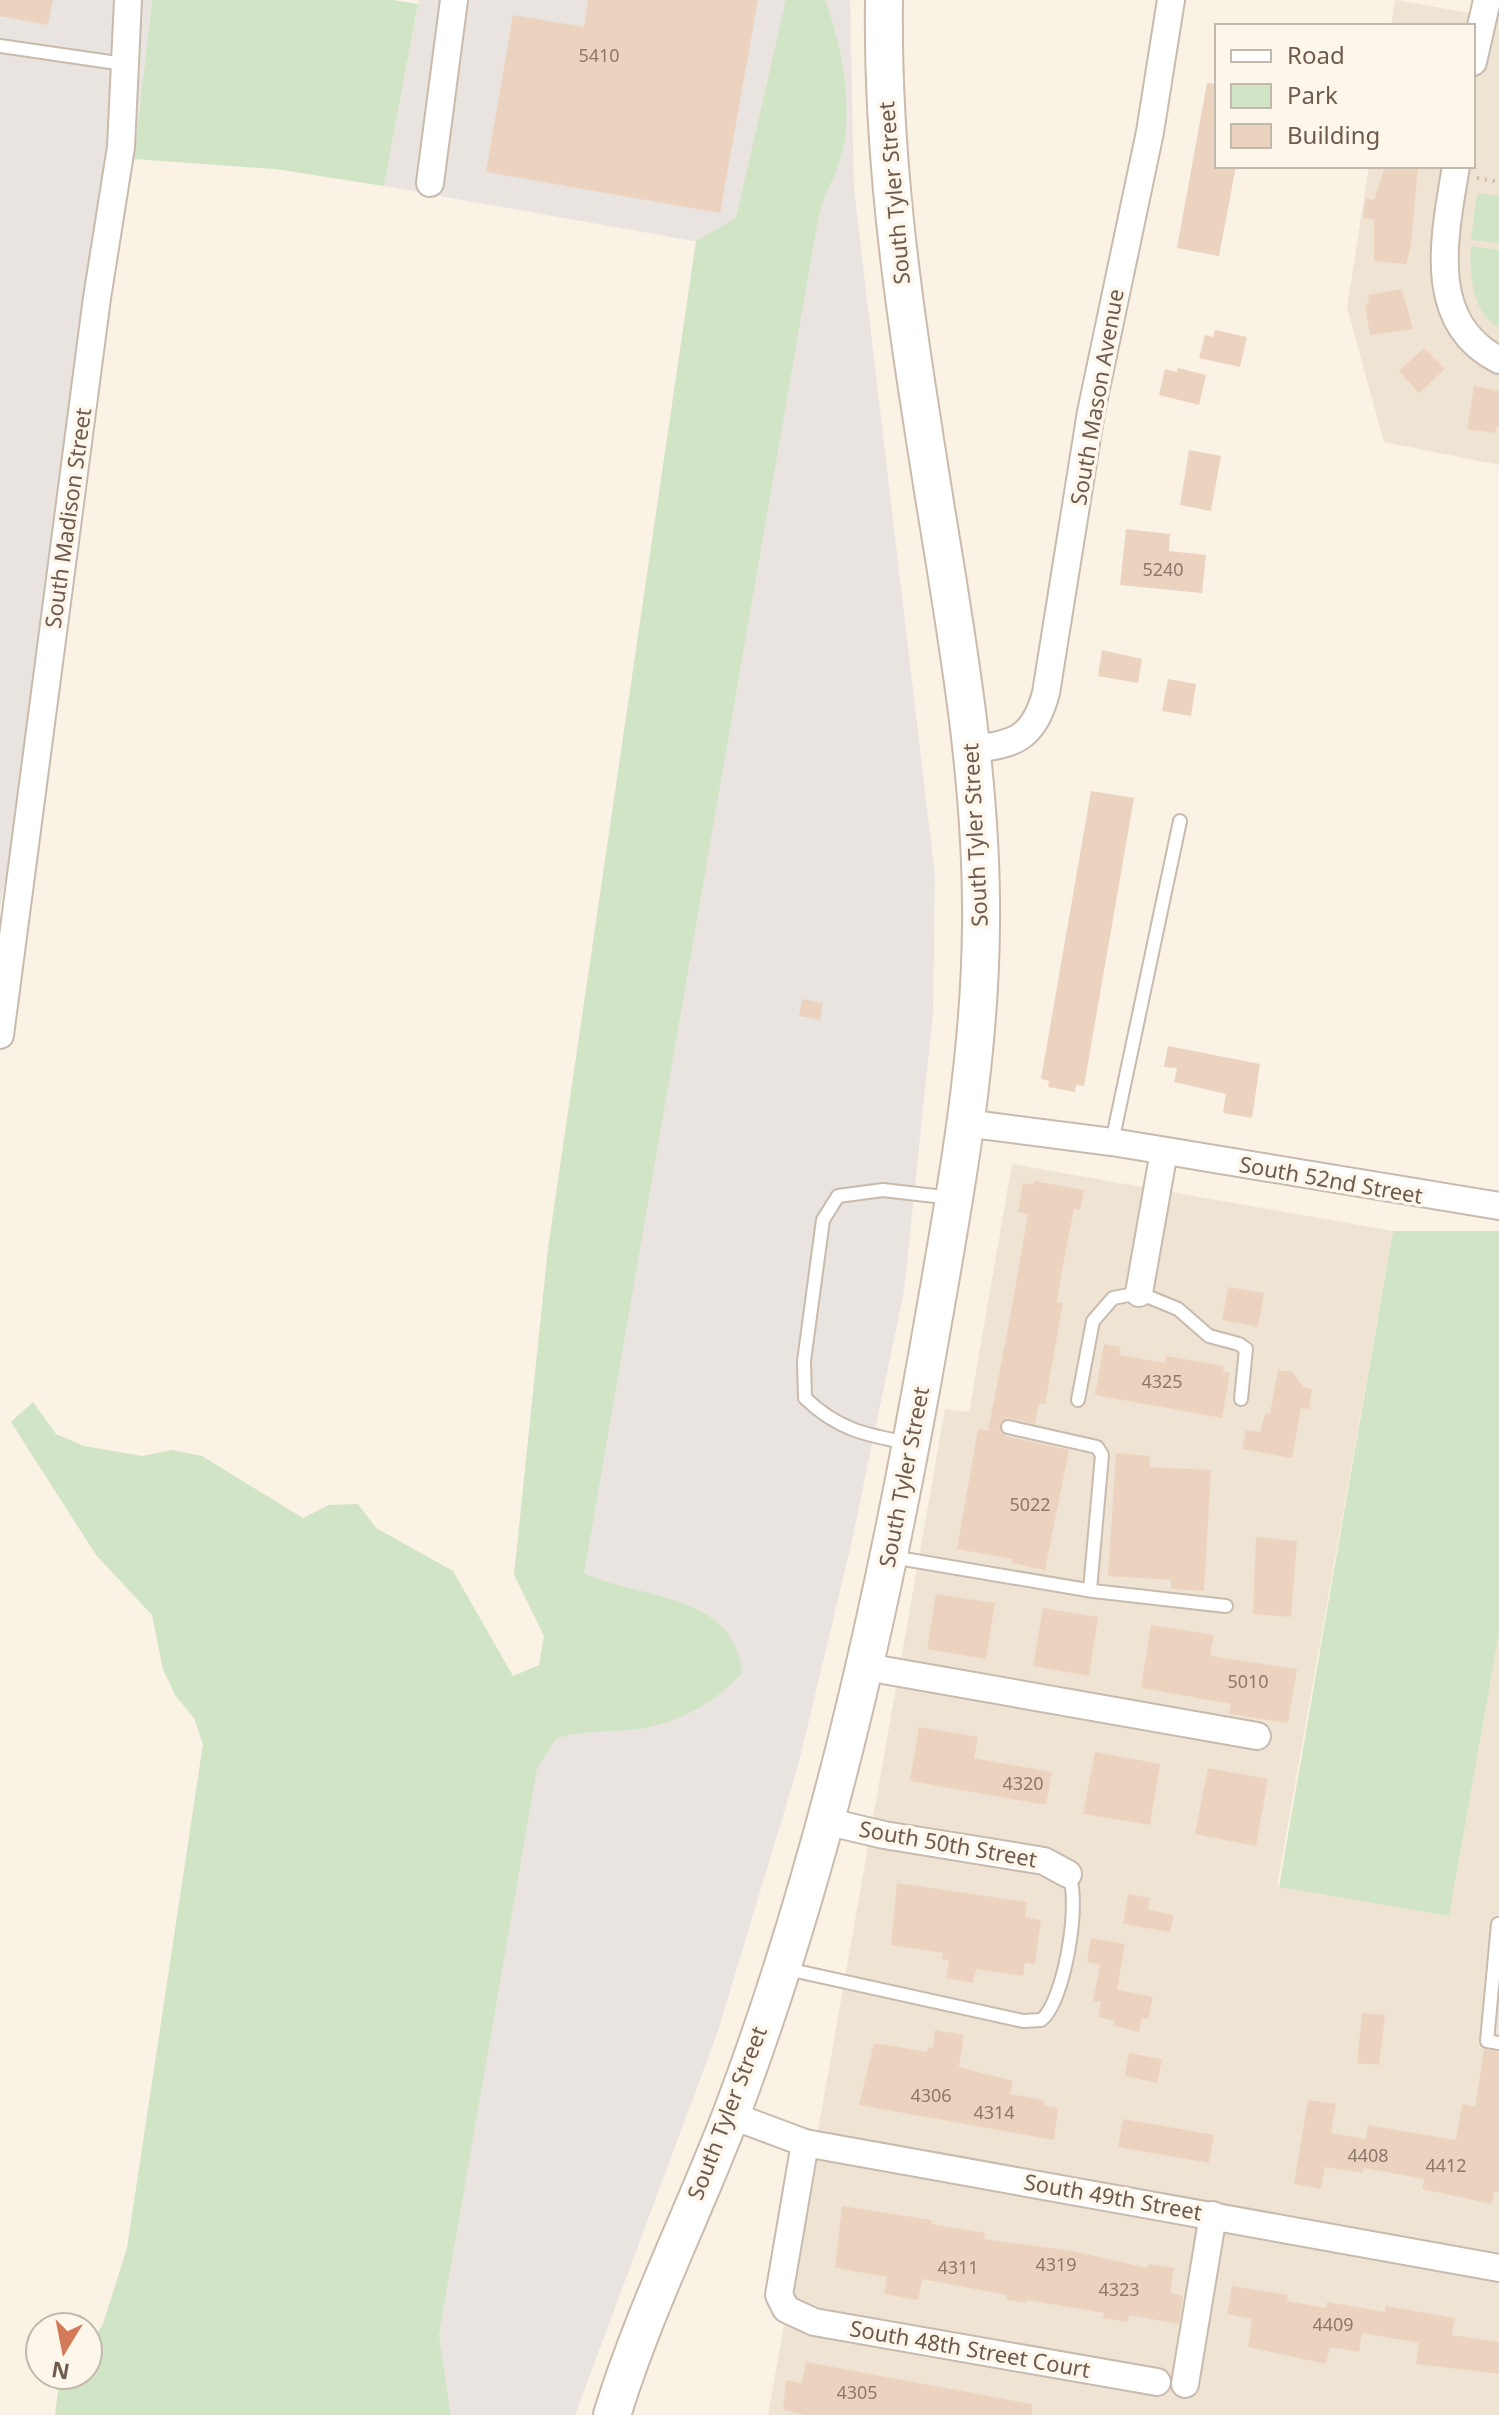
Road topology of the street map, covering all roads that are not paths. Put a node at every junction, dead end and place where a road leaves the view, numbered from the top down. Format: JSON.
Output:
{"nodes":[{"id":1,"x":128,"y":0,"type":"edge"},
{"id":2,"x":454,"y":0,"type":"edge"},
{"id":3,"x":884,"y":0,"type":"edge"},
{"id":4,"x":1171,"y":0,"type":"edge"},
{"id":5,"x":1481,"y":5,"type":"edge"},
{"id":6,"x":0,"y":46,"type":"edge"},
{"id":7,"x":1475,"y":48,"type":"edge"},
{"id":8,"x":124,"y":64,"type":"junction"},
{"id":9,"x":1466,"y":168,"type":"edge"},
{"id":10,"x":430,"y":183,"type":"dead end"},
{"id":11,"x":1499,"y":360,"type":"edge"},
{"id":12,"x":971,"y":749,"type":"junction"},
{"id":13,"x":1180,"y":821,"type":"dead end"},
{"id":14,"x":0,"y":1035,"type":"edge"},
{"id":15,"x":965,"y":1123,"type":"junction"},
{"id":16,"x":1112,"y":1142,"type":"junction"},
{"id":17,"x":1164,"y":1151,"type":"junction"},
{"id":18,"x":953,"y":1198,"type":"junction"},
{"id":19,"x":1499,"y":1206,"type":"edge"},
{"id":20,"x":1139,"y":1293,"type":"junction"},
{"id":21,"x":1241,"y":1399,"type":"dead end"},
{"id":22,"x":1078,"y":1400,"type":"dead end"},
{"id":23,"x":1008,"y":1427,"type":"dead end"},
{"id":24,"x":911,"y":1444,"type":"junction"},
{"id":25,"x":888,"y":1557,"type":"junction"},
{"id":26,"x":1090,"y":1590,"type":"junction"},
{"id":27,"x":1226,"y":1606,"type":"dead end"},
{"id":28,"x":866,"y":1667,"type":"junction"},
{"id":29,"x":1257,"y":1736,"type":"dead end"},
{"id":30,"x":825,"y":1821,"type":"junction"},
{"id":31,"x":1068,"y":1874,"type":"joint"},
{"id":32,"x":1498,"y":1924,"type":"edge"},
{"id":33,"x":780,"y":1968,"type":"junction"},
{"id":34,"x":1499,"y":2043,"type":"edge"},
{"id":35,"x":730,"y":2115,"type":"junction"},
{"id":36,"x":805,"y":2143,"type":"junction"},
{"id":37,"x":1213,"y":2215,"type":"junction"},
{"id":38,"x":1499,"y":2268,"type":"edge"},
{"id":39,"x":1157,"y":2382,"type":"dead end"},
{"id":40,"x":1185,"y":2384,"type":"dead end"},
{"id":41,"x":612,"y":2415,"type":"edge"}],
"edges":[{"from":1,"to":8,"type":"street","name":"South Madison Street"},
{"from":2,"to":10,"type":"street"},
{"from":3,"to":12,"type":"main road","name":"South Tyler Street"},
{"from":4,"to":12,"type":"street","name":"South Mason Avenue"},
{"from":5,"to":7,"type":"street"},
{"from":6,"to":8,"type":"lane"},
{"from":8,"to":14,"type":"street","name":"South Madison Street"},
{"from":9,"to":11,"type":"street"},
{"from":12,"to":15,"type":"main road","name":"South Tyler Street"},
{"from":13,"to":16,"type":"lane"},
{"from":15,"to":16,"type":"street","name":"South 52nd Street"},
{"from":15,"to":18,"type":"main road","name":"South Tyler Street"},
{"from":16,"to":17,"type":"street","name":"South 52nd Street"},
{"from":17,"to":19,"type":"street","name":"South 52nd Street"},
{"from":17,"to":20,"type":"street"},
{"from":18,"to":24,"type":"main road","name":"South Tyler Street"},
{"from":18,"to":24,"type":"lane"},
{"from":20,"to":21,"type":"lane"},
{"from":20,"to":22,"type":"lane"},
{"from":23,"to":26,"type":"lane"},
{"from":24,"to":25,"type":"main road","name":"South Tyler Street"},
{"from":25,"to":26,"type":"lane"},
{"from":25,"to":28,"type":"main road","name":"South Tyler Street"},
{"from":26,"to":27,"type":"lane"},
{"from":28,"to":29,"type":"street"},
{"from":28,"to":30,"type":"main road","name":"South Tyler Street"},
{"from":30,"to":31,"type":"street","name":"South 50th Street"},
{"from":30,"to":33,"type":"main road","name":"South Tyler Street"},
{"from":31,"to":33,"type":"lane"},
{"from":32,"to":34,"type":"lane"},
{"from":33,"to":35,"type":"main road","name":"South Tyler Street"},
{"from":35,"to":36,"type":"street","name":"South 49th Street"},
{"from":35,"to":41,"type":"main road","name":"South Tyler Street"},
{"from":36,"to":37,"type":"street","name":"South 49th Street"},
{"from":36,"to":39,"type":"street","name":"South 48th Street Court"},
{"from":37,"to":38,"type":"street","name":"South 49th Street"},
{"from":37,"to":40,"type":"street"}]}
